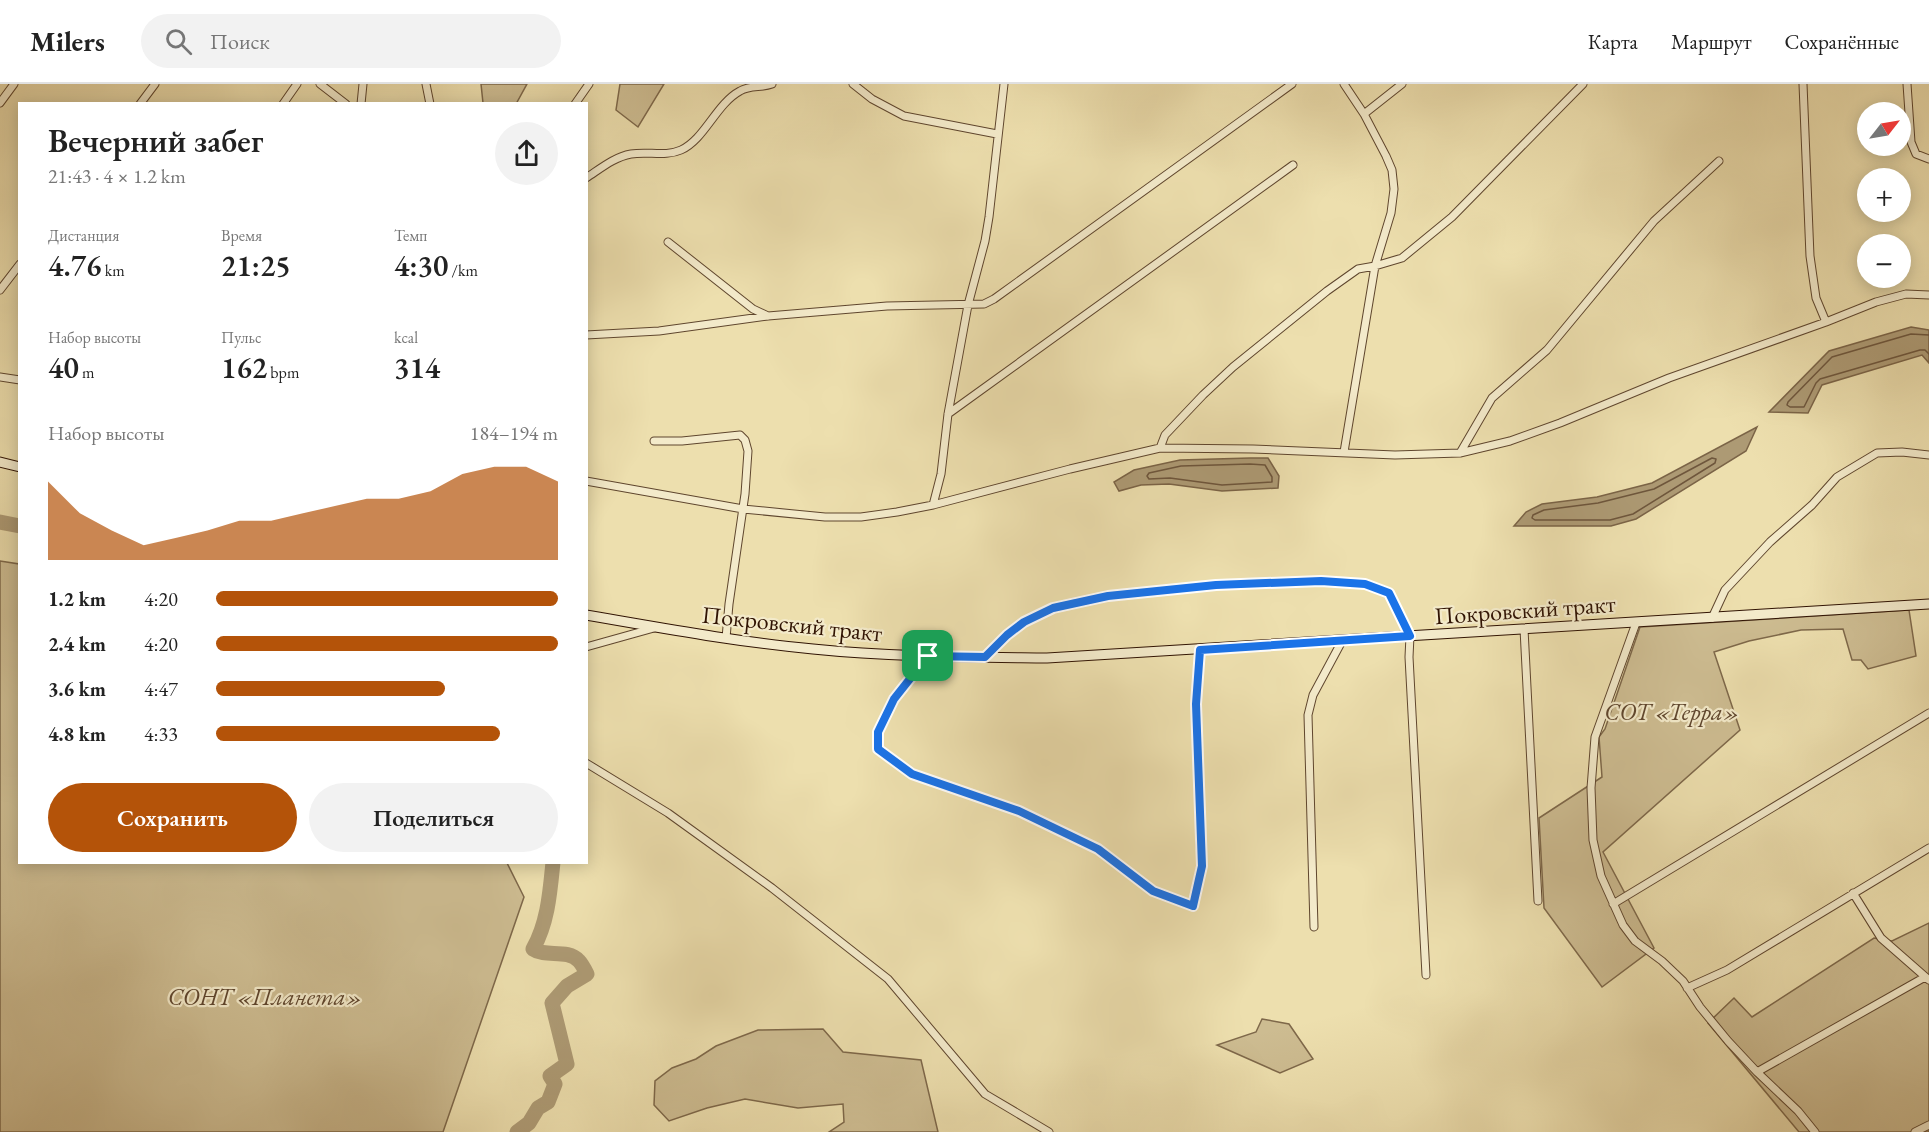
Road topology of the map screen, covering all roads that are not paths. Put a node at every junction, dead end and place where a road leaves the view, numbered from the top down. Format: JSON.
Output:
{"nodes":[{"id":1,"x":14,"y":84,"type":"edge"},
{"id":2,"x":155,"y":84,"type":"edge"},
{"id":3,"x":297,"y":84,"type":"edge"},
{"id":4,"x":320,"y":84,"type":"edge"},
{"id":5,"x":363,"y":84,"type":"edge"},
{"id":6,"x":426,"y":84,"type":"edge"},
{"id":7,"x":589,"y":84,"type":"edge"},
{"id":8,"x":772,"y":84,"type":"edge"},
{"id":9,"x":853,"y":84,"type":"edge"},
{"id":10,"x":1004,"y":84,"type":"edge"},
{"id":11,"x":1292,"y":84,"type":"edge"},
{"id":12,"x":1344,"y":84,"type":"edge"},
{"id":13,"x":1402,"y":84,"type":"edge"},
{"id":14,"x":1583,"y":84,"type":"edge"},
{"id":15,"x":1803,"y":84,"type":"edge"},
{"id":16,"x":1907,"y":84,"type":"edge"},
{"id":17,"x":142,"y":102,"type":"edge"},
{"id":18,"x":284,"y":102,"type":"edge"},
{"id":19,"x":343,"y":102,"type":"edge"},
{"id":20,"x":361,"y":102,"type":"edge"},
{"id":21,"x":430,"y":102,"type":"edge"},
{"id":22,"x":576,"y":102,"type":"edge"},
{"id":23,"x":0,"y":103,"type":"edge"},
{"id":24,"x":1364,"y":114,"type":"junction"},
{"id":25,"x":997,"y":134,"type":"junction"},
{"id":26,"x":1929,"y":159,"type":"edge"},
{"id":27,"x":1719,"y":161,"type":"dead end"},
{"id":28,"x":1293,"y":165,"type":"dead end"},
{"id":29,"x":588,"y":177,"type":"edge"},
{"id":30,"x":668,"y":242,"type":"dead end"},
{"id":31,"x":1375,"y":266,"type":"junction"},
{"id":32,"x":18,"y":267,"type":"edge"},
{"id":33,"x":0,"y":290,"type":"edge"},
{"id":34,"x":1929,"y":295,"type":"edge"},
{"id":35,"x":968,"y":304,"type":"junction"},
{"id":36,"x":768,"y":316,"type":"junction"},
{"id":37,"x":1826,"y":322,"type":"junction"},
{"id":38,"x":588,"y":335,"type":"edge"},
{"id":39,"x":0,"y":377,"type":"edge"},
{"id":40,"x":18,"y":380,"type":"edge"},
{"id":41,"x":948,"y":414,"type":"junction"},
{"id":42,"x":654,"y":441,"type":"dead end"},
{"id":43,"x":1160,"y":448,"type":"junction"},
{"id":44,"x":1344,"y":452,"type":"junction"},
{"id":45,"x":1460,"y":453,"type":"junction"},
{"id":46,"x":1929,"y":455,"type":"edge"},
{"id":47,"x":0,"y":462,"type":"edge"},
{"id":48,"x":18,"y":466,"type":"edge"},
{"id":49,"x":588,"y":481,"type":"edge"},
{"id":50,"x":933,"y":505,"type":"junction"},
{"id":51,"x":743,"y":509,"type":"junction"},
{"id":52,"x":1929,"y":604,"type":"edge"},
{"id":53,"x":588,"y":615,"type":"edge"},
{"id":54,"x":1712,"y":618,"type":"junction"},
{"id":55,"x":1636,"y":622,"type":"junction"},
{"id":56,"x":656,"y":627,"type":"junction"},
{"id":57,"x":1524,"y":629,"type":"junction"},
{"id":58,"x":1410,"y":636,"type":"junction"},
{"id":59,"x":726,"y":638,"type":"junction"},
{"id":60,"x":1342,"y":641,"type":"junction"},
{"id":61,"x":588,"y":645,"type":"edge"},
{"id":62,"x":1200,"y":650,"type":"junction"},
{"id":63,"x":928,"y":656,"type":"junction"},
{"id":64,"x":985,"y":657,"type":"junction"},
{"id":65,"x":1929,"y":713,"type":"edge"},
{"id":66,"x":588,"y":764,"type":"edge"},
{"id":67,"x":1929,"y":848,"type":"edge"},
{"id":68,"x":1853,"y":893,"type":"junction"},
{"id":69,"x":1538,"y":901,"type":"dead end"},
{"id":70,"x":1613,"y":904,"type":"junction"},
{"id":71,"x":1314,"y":927,"type":"dead end"},
{"id":72,"x":1426,"y":975,"type":"dead end"},
{"id":73,"x":1927,"y":978,"type":"edge"},
{"id":74,"x":1687,"y":987,"type":"junction"},
{"id":75,"x":1757,"y":1072,"type":"junction"},
{"id":76,"x":1929,"y":1125,"type":"edge"},
{"id":77,"x":1049,"y":1132,"type":"edge"},
{"id":78,"x":1815,"y":1132,"type":"edge"},
{"id":79,"x":1915,"y":1132,"type":"edge"}],
"edges":[{"from":1,"to":23,"type":"street"},
{"from":2,"to":17,"type":"street"},
{"from":3,"to":18,"type":"street"},
{"from":4,"to":19,"type":"street"},
{"from":5,"to":20,"type":"street"},
{"from":6,"to":21,"type":"street"},
{"from":7,"to":22,"type":"street"},
{"from":8,"to":29,"type":"street"},
{"from":9,"to":25,"type":"street"},
{"from":10,"to":25,"type":"street"},
{"from":11,"to":35,"type":"street"},
{"from":12,"to":24,"type":"street"},
{"from":13,"to":24,"type":"street"},
{"from":14,"to":31,"type":"street"},
{"from":15,"to":37,"type":"street"},
{"from":16,"to":26,"type":"street"},
{"from":24,"to":31,"type":"street"},
{"from":25,"to":35,"type":"street"},
{"from":27,"to":45,"type":"street"},
{"from":28,"to":41,"type":"street"},
{"from":30,"to":36,"type":"street"},
{"from":31,"to":43,"type":"street"},
{"from":31,"to":44,"type":"street"},
{"from":32,"to":33,"type":"street"},
{"from":34,"to":37,"type":"street"},
{"from":35,"to":36,"type":"street"},
{"from":35,"to":41,"type":"street"},
{"from":36,"to":38,"type":"street"},
{"from":37,"to":45,"type":"street"},
{"from":39,"to":40,"type":"street"},
{"from":41,"to":50,"type":"street"},
{"from":42,"to":51,"type":"street"},
{"from":43,"to":44,"type":"street"},
{"from":43,"to":50,"type":"street"},
{"from":44,"to":45,"type":"street"},
{"from":46,"to":54,"type":"street"},
{"from":47,"to":48,"type":"main road"},
{"from":49,"to":51,"type":"street"},
{"from":50,"to":51,"type":"street"},
{"from":51,"to":59,"type":"street"},
{"from":52,"to":54,"type":"main road","name":"Покровский тракт"},
{"from":53,"to":56,"type":"main road","name":"Покровский тракт"},
{"from":54,"to":55,"type":"main road","name":"Покровский тракт"},
{"from":55,"to":57,"type":"main road","name":"Покровский тракт"},
{"from":55,"to":70,"type":"street"},
{"from":56,"to":59,"type":"main road","name":"Покровский тракт"},
{"from":56,"to":61,"type":"street"},
{"from":57,"to":58,"type":"main road","name":"Покровский тракт"},
{"from":57,"to":69,"type":"street"},
{"from":58,"to":60,"type":"main road","name":"Покровский тракт"},
{"from":58,"to":64,"type":"street"},
{"from":58,"to":72,"type":"street"},
{"from":59,"to":63,"type":"main road","name":"Покровский тракт"},
{"from":60,"to":62,"type":"main road","name":"Покровский тракт"},
{"from":60,"to":71,"type":"street"},
{"from":62,"to":63,"type":"street"},
{"from":62,"to":64,"type":"main road","name":"Покровский тракт"},
{"from":63,"to":64,"type":"main road","name":"Покровский тракт"},
{"from":65,"to":70,"type":"street"},
{"from":66,"to":77,"type":"street"},
{"from":67,"to":68,"type":"street"},
{"from":68,"to":73,"type":"street"},
{"from":68,"to":74,"type":"street"},
{"from":70,"to":74,"type":"street"},
{"from":73,"to":75,"type":"street"},
{"from":74,"to":75,"type":"street"},
{"from":75,"to":78,"type":"street"},
{"from":76,"to":79,"type":"street"}]}
